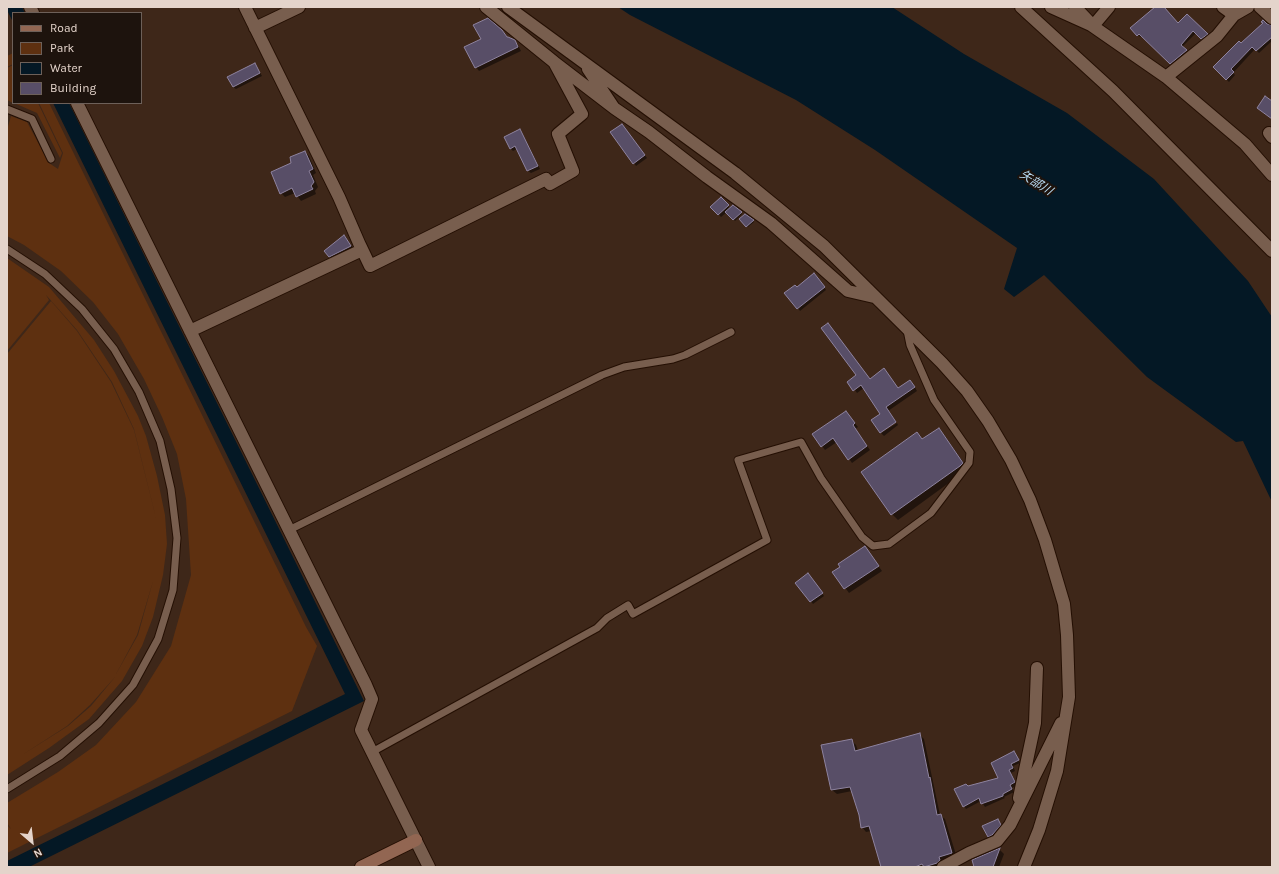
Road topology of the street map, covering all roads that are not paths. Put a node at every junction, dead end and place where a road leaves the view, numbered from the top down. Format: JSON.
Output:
{"nodes":[{"id":1,"x":245,"y":7,"type":"edge"},
{"id":2,"x":299,"y":7,"type":"edge"},
{"id":3,"x":486,"y":7,"type":"edge"},
{"id":4,"x":508,"y":7,"type":"edge"},
{"id":5,"x":1021,"y":7,"type":"edge"},
{"id":6,"x":1051,"y":7,"type":"edge"},
{"id":7,"x":1075,"y":7,"type":"edge"},
{"id":8,"x":1109,"y":7,"type":"edge"},
{"id":9,"x":1223,"y":7,"type":"edge"},
{"id":10,"x":1248,"y":7,"type":"edge"},
{"id":11,"x":1260,"y":7,"type":"edge"},
{"id":12,"x":1234,"y":16,"type":"junction"},
{"id":13,"x":1272,"y":18,"type":"edge"},
{"id":14,"x":1093,"y":26,"type":"junction"},
{"id":15,"x":255,"y":28,"type":"junction"},
{"id":16,"x":554,"y":62,"type":"junction"},
{"id":17,"x":583,"y":62,"type":"junction"},
{"id":18,"x":1166,"y":77,"type":"junction"},
{"id":19,"x":77,"y":104,"type":"edge"},
{"id":20,"x":614,"y":108,"type":"junction"},
{"id":21,"x":7,"y":109,"type":"edge"},
{"id":22,"x":52,"y":159,"type":"dead end"},
{"id":23,"x":1272,"y":175,"type":"edge"},
{"id":24,"x":360,"y":245,"type":"junction"},
{"id":25,"x":7,"y":249,"type":"edge"},
{"id":26,"x":1272,"y":251,"type":"edge"},
{"id":27,"x":876,"y":298,"type":"junction"},
{"id":28,"x":907,"y":329,"type":"junction"},
{"id":29,"x":190,"y":332,"type":"junction"},
{"id":30,"x":731,"y":332,"type":"dead end"},
{"id":31,"x":289,"y":530,"type":"junction"},
{"id":32,"x":1037,"y":668,"type":"dead end"},
{"id":33,"x":1068,"y":709,"type":"junction"},
{"id":34,"x":372,"y":752,"type":"junction"},
{"id":35,"x":7,"y":789,"type":"edge"},
{"id":36,"x":1016,"y":813,"type":"junction"},
{"id":37,"x":416,"y":840,"type":"junction"},
{"id":38,"x":361,"y":867,"type":"edge"},
{"id":39,"x":429,"y":867,"type":"edge"},
{"id":40,"x":943,"y":867,"type":"edge"},
{"id":41,"x":1024,"y":867,"type":"edge"}],
"edges":[{"from":1,"to":15,"type":"street"},
{"from":2,"to":15,"type":"street"},
{"from":3,"to":16,"type":"street"},
{"from":4,"to":17,"type":"street"},
{"from":5,"to":26,"type":"street"},
{"from":6,"to":14,"type":"street"},
{"from":7,"to":14,"type":"street"},
{"from":8,"to":14,"type":"street"},
{"from":9,"to":12,"type":"street"},
{"from":10,"to":12,"type":"street"},
{"from":11,"to":13,"type":"street"},
{"from":12,"to":18,"type":"street"},
{"from":14,"to":18,"type":"street"},
{"from":15,"to":24,"type":"street"},
{"from":16,"to":20,"type":"street"},
{"from":16,"to":24,"type":"street"},
{"from":17,"to":20,"type":"street"},
{"from":17,"to":27,"type":"street"},
{"from":18,"to":23,"type":"street"},
{"from":19,"to":29,"type":"street"},
{"from":20,"to":27,"type":"street"},
{"from":21,"to":22,"type":"lane"},
{"from":24,"to":29,"type":"street"},
{"from":25,"to":35,"type":"lane"},
{"from":27,"to":28,"type":"street"},
{"from":28,"to":33,"type":"street"},
{"from":28,"to":34,"type":"lane"},
{"from":29,"to":31,"type":"street"},
{"from":30,"to":31,"type":"lane"},
{"from":31,"to":34,"type":"street"},
{"from":32,"to":36,"type":"street"},
{"from":33,"to":36,"type":"street"},
{"from":33,"to":41,"type":"street"},
{"from":34,"to":37,"type":"street"},
{"from":36,"to":40,"type":"street"},
{"from":37,"to":38,"type":"street"},
{"from":37,"to":39,"type":"street"}]}
